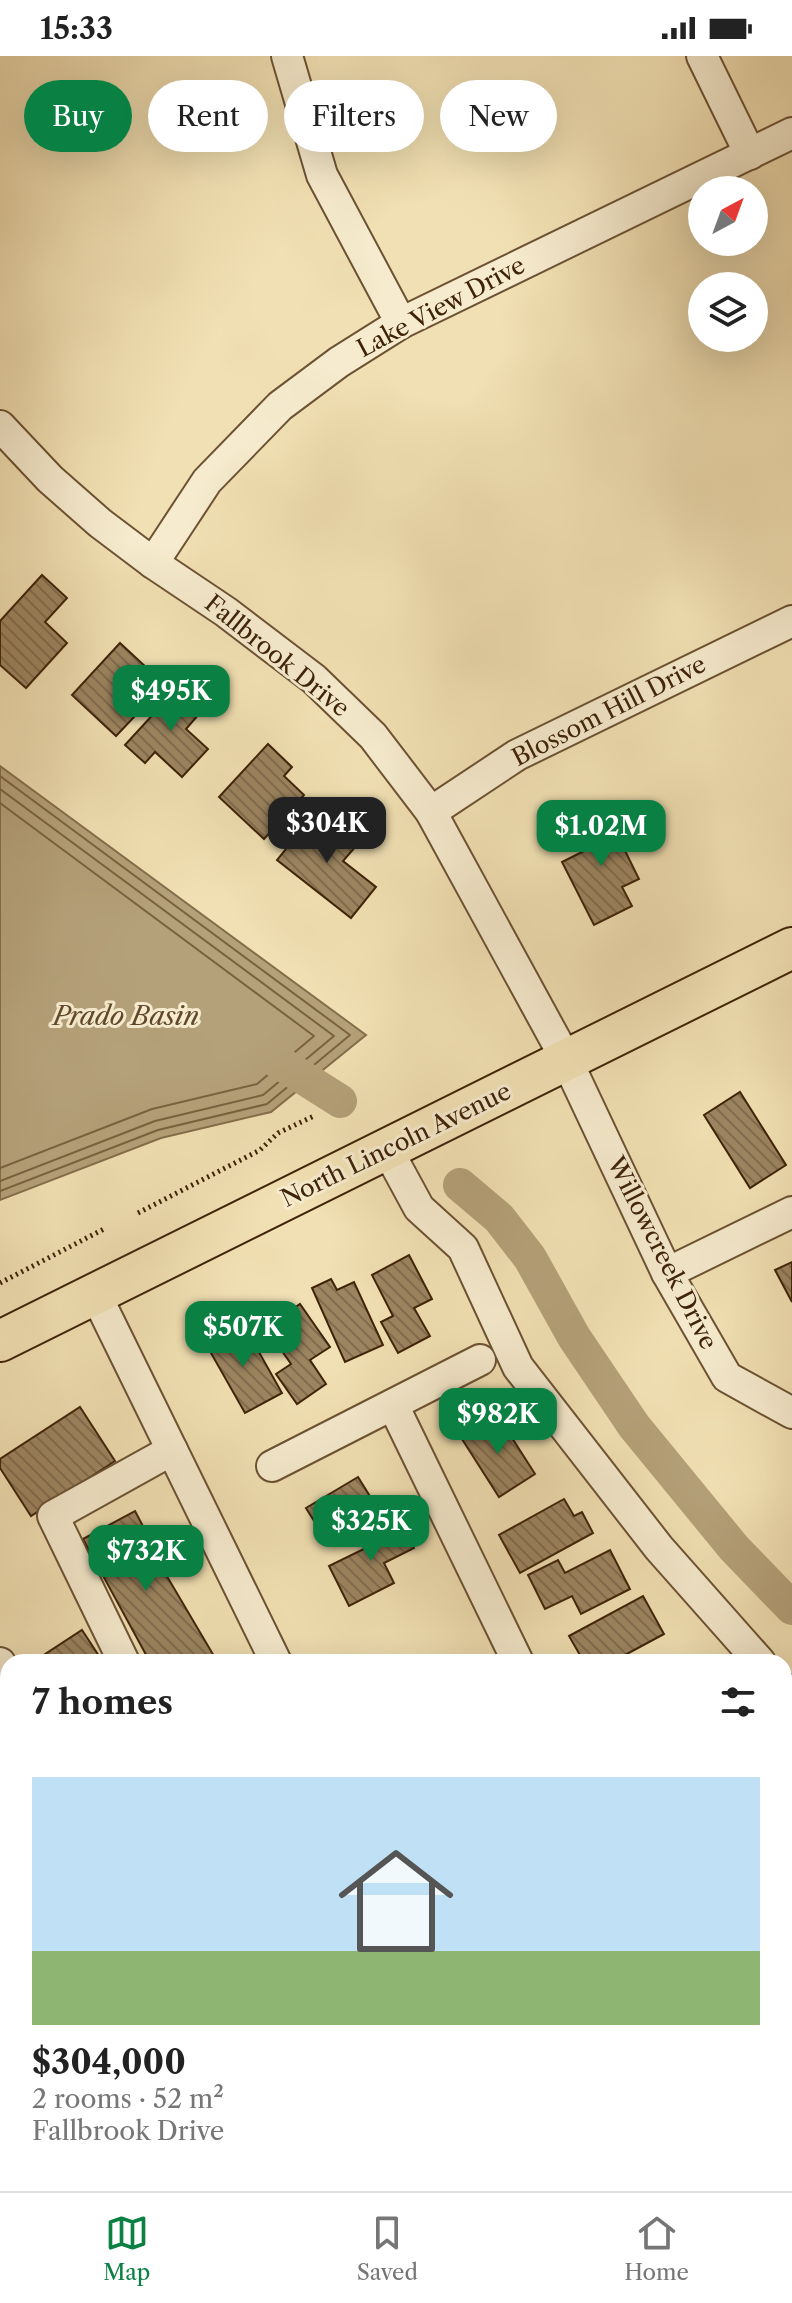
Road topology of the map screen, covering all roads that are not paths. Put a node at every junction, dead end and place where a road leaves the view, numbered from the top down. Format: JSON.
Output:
{"nodes":[{"id":1,"x":287,"y":56,"type":"edge"},
{"id":2,"x":702,"y":56,"type":"edge"},
{"id":3,"x":792,"y":133,"type":"edge"},
{"id":4,"x":750,"y":154,"type":"junction"},
{"id":5,"x":401,"y":323,"type":"junction"},
{"id":6,"x":0,"y":426,"type":"edge"},
{"id":7,"x":153,"y":563,"type":"junction"},
{"id":8,"x":792,"y":621,"type":"edge"},
{"id":9,"x":431,"y":812,"type":"junction"},
{"id":10,"x":792,"y":948,"type":"edge"},
{"id":11,"x":567,"y":1061,"type":"junction"},
{"id":12,"x":387,"y":1149,"type":"junction"},
{"id":13,"x":792,"y":1212,"type":"edge"},
{"id":14,"x":667,"y":1273,"type":"junction"},
{"id":15,"x":96,"y":1295,"type":"junction"},
{"id":16,"x":0,"y":1341,"type":"edge"},
{"id":17,"x":480,"y":1360,"type":"dead end"},
{"id":18,"x":393,"y":1405,"type":"junction"},
{"id":19,"x":792,"y":1413,"type":"edge"},
{"id":20,"x":172,"y":1450,"type":"junction"},
{"id":21,"x":272,"y":1466,"type":"dead end"},
{"id":22,"x":120,"y":1654,"type":"edge"},
{"id":23,"x":272,"y":1654,"type":"edge"},
{"id":24,"x":514,"y":1654,"type":"edge"},
{"id":25,"x":753,"y":1654,"type":"edge"}],
"edges":[{"from":1,"to":5,"type":"street"},
{"from":2,"to":4,"type":"street"},
{"from":3,"to":4,"type":"street","name":"Lake View Drive"},
{"from":4,"to":5,"type":"street","name":"Lake View Drive"},
{"from":5,"to":7,"type":"street","name":"Lake View Drive"},
{"from":6,"to":7,"type":"street","name":"Fallbrook Drive"},
{"from":7,"to":9,"type":"street","name":"Fallbrook Drive"},
{"from":8,"to":9,"type":"street","name":"Blossom Hill Drive"},
{"from":9,"to":11,"type":"street","name":"Fallbrook Drive"},
{"from":10,"to":11,"type":"main road","name":"North Lincoln Avenue"},
{"from":11,"to":12,"type":"main road","name":"North Lincoln Avenue"},
{"from":11,"to":14,"type":"street","name":"Willowcreek Drive"},
{"from":12,"to":15,"type":"main road","name":"North Lincoln Avenue"},
{"from":12,"to":25,"type":"street"},
{"from":13,"to":14,"type":"street"},
{"from":14,"to":19,"type":"street","name":"Willowcreek Drive"},
{"from":15,"to":16,"type":"main road","name":"North Lincoln Avenue"},
{"from":15,"to":20,"type":"street"},
{"from":17,"to":18,"type":"street"},
{"from":18,"to":21,"type":"street"},
{"from":18,"to":24,"type":"street"},
{"from":20,"to":22,"type":"street"},
{"from":20,"to":23,"type":"street"}]}
